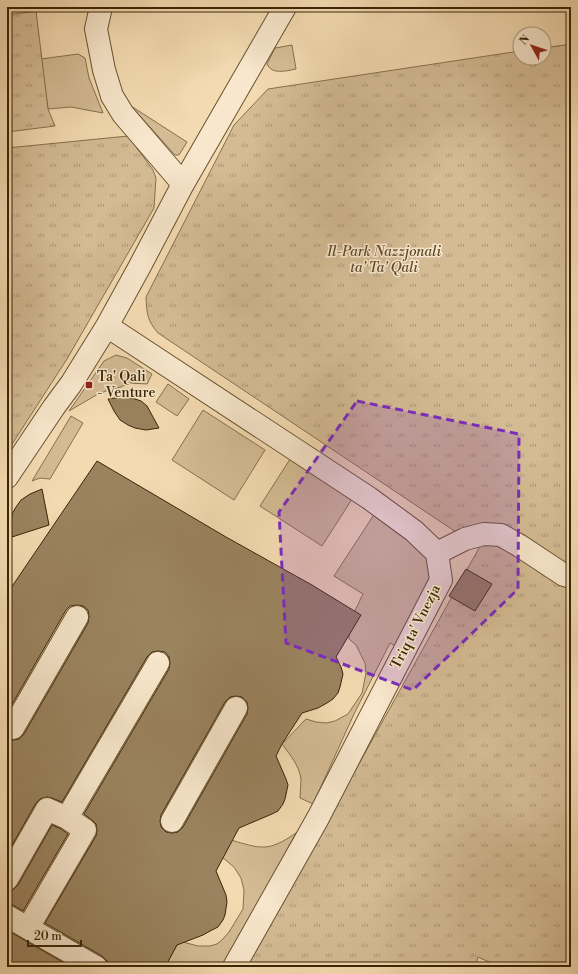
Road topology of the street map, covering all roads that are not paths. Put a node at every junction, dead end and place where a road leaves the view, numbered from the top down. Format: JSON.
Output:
{"nodes":[{"id":1,"x":102,"y":7,"type":"edge"},
{"id":2,"x":285,"y":7,"type":"edge"},
{"id":3,"x":183,"y":184,"type":"junction"},
{"id":4,"x":107,"y":326,"type":"junction"},
{"id":5,"x":7,"y":477,"type":"edge"},
{"id":6,"x":437,"y":553,"type":"junction"},
{"id":7,"x":571,"y":577,"type":"edge"},
{"id":8,"x":77,"y":617,"type":"dead end"},
{"id":9,"x":158,"y":663,"type":"dead end"},
{"id":10,"x":236,"y":708,"type":"dead end"},
{"id":11,"x":12,"y":728,"type":"dead end"},
{"id":12,"x":67,"y":818,"type":"junction"},
{"id":13,"x":172,"y":821,"type":"dead end"},
{"id":14,"x":7,"y":879,"type":"edge"},
{"id":15,"x":7,"y":916,"type":"edge"},
{"id":16,"x":28,"y":928,"type":"junction"},
{"id":17,"x":96,"y":967,"type":"edge"},
{"id":18,"x":234,"y":967,"type":"edge"}],
"edges":[{"from":1,"to":3,"type":"street"},
{"from":2,"to":3,"type":"street"},
{"from":3,"to":4,"type":"street"},
{"from":4,"to":5,"type":"street"},
{"from":4,"to":6,"type":"street"},
{"from":6,"to":7,"type":"street"},
{"from":6,"to":18,"type":"street","name":"Triq ta' Vnezja"},
{"from":8,"to":11,"type":"street"},
{"from":9,"to":12,"type":"street"},
{"from":10,"to":13,"type":"street"},
{"from":12,"to":14,"type":"street"},
{"from":12,"to":16,"type":"street"},
{"from":15,"to":16,"type":"street"},
{"from":16,"to":17,"type":"street"}]}
